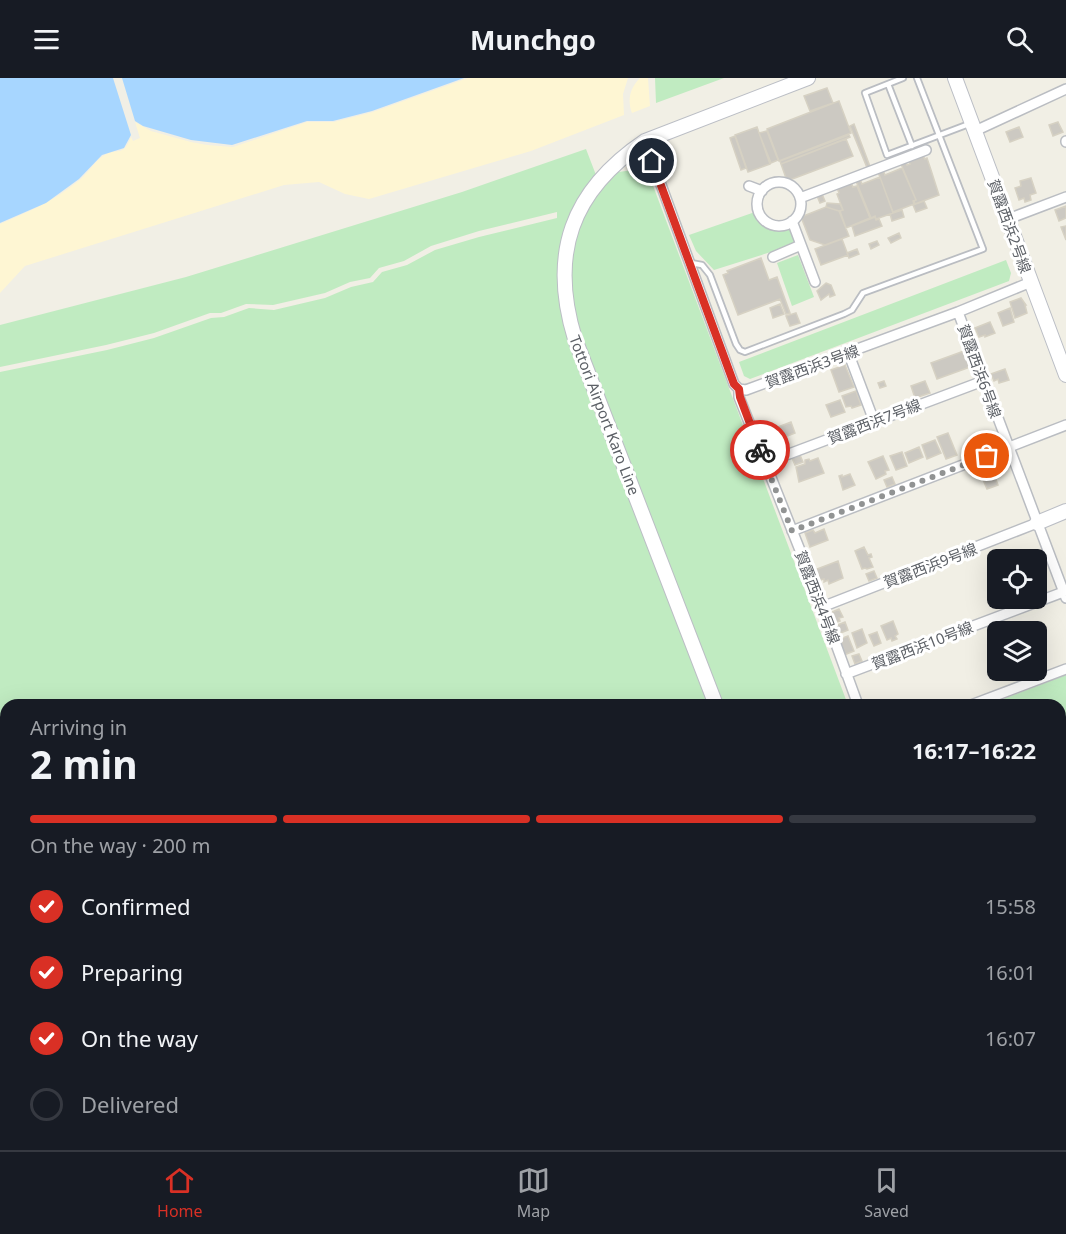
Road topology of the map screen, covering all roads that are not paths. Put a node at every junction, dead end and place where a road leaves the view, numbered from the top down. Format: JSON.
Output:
{"nodes":[{"id":1,"x":808,"y":78,"type":"edge"},
{"id":2,"x":903,"y":78,"type":"edge"},
{"id":3,"x":917,"y":78,"type":"edge"},
{"id":4,"x":955,"y":78,"type":"edge"},
{"id":5,"x":888,"y":84,"type":"junction"},
{"id":6,"x":1066,"y":89,"type":"edge"},
{"id":7,"x":973,"y":127,"type":"junction"},
{"id":8,"x":939,"y":136,"type":"junction"},
{"id":9,"x":645,"y":141,"type":"junction"},
{"id":10,"x":912,"y":146,"type":"junction"},
{"id":11,"x":926,"y":150,"type":"dead end"},
{"id":12,"x":749,"y":186,"type":"dead end"},
{"id":13,"x":762,"y":191,"type":"junction"},
{"id":14,"x":1066,"y":197,"type":"edge"},
{"id":15,"x":800,"y":198,"type":"junction"},
{"id":16,"x":1008,"y":219,"type":"junction"},
{"id":17,"x":792,"y":221,"type":"junction"},
{"id":18,"x":801,"y":245,"type":"junction"},
{"id":19,"x":773,"y":257,"type":"dead end"},
{"id":20,"x":688,"y":263,"type":"junction"},
{"id":21,"x":815,"y":282,"type":"dead end"},
{"id":22,"x":1031,"y":282,"type":"junction"},
{"id":23,"x":958,"y":312,"type":"junction"},
{"id":24,"x":848,"y":352,"type":"junction"},
{"id":25,"x":1066,"y":375,"type":"edge"},
{"id":26,"x":983,"y":381,"type":"junction"},
{"id":27,"x":739,"y":389,"type":"junction"},
{"id":28,"x":874,"y":421,"type":"junction"},
{"id":29,"x":1066,"y":424,"type":"edge"},
{"id":30,"x":1009,"y":447,"type":"junction"},
{"id":31,"x":765,"y":463,"type":"junction"},
{"id":32,"x":1066,"y":511,"type":"edge"},
{"id":33,"x":1037,"y":523,"type":"junction"},
{"id":34,"x":792,"y":531,"type":"junction"},
{"id":35,"x":1065,"y":594,"type":"edge"},
{"id":36,"x":822,"y":607,"type":"junction"},
{"id":37,"x":1066,"y":669,"type":"edge"},
{"id":38,"x":846,"y":674,"type":"junction"},
{"id":39,"x":714,"y":699,"type":"edge"},
{"id":40,"x":856,"y":699,"type":"edge"},
{"id":41,"x":986,"y":699,"type":"edge"}],
"edges":[{"from":1,"to":9,"type":"main road","name":"Tottori Airport Karo Line"},
{"from":2,"to":5,"type":"lane"},
{"from":3,"to":8,"type":"lane"},
{"from":4,"to":7,"type":"main road","name":"賀露西浜2号線"},
{"from":5,"to":10,"type":"lane"},
{"from":5,"to":10,"type":"lane"},
{"from":6,"to":7,"type":"street"},
{"from":7,"to":8,"type":"lane"},
{"from":7,"to":16,"type":"main road","name":"賀露西浜2号線"},
{"from":8,"to":10,"type":"lane"},
{"from":8,"to":20,"type":"lane"},
{"from":9,"to":20,"type":"street"},
{"from":9,"to":39,"type":"main road","name":"Tottori Airport Karo Line"},
{"from":11,"to":15,"type":"street"},
{"from":12,"to":13,"type":"street"},
{"from":13,"to":15,"type":"street"},
{"from":13,"to":17,"type":"street"},
{"from":14,"to":16,"type":"street"},
{"from":15,"to":17,"type":"street"},
{"from":16,"to":22,"type":"main road","name":"賀露西浜2号線"},
{"from":17,"to":18,"type":"street"},
{"from":18,"to":19,"type":"street"},
{"from":18,"to":21,"type":"street"},
{"from":20,"to":27,"type":"street"},
{"from":22,"to":23,"type":"street","name":"賀露西浜3号線"},
{"from":22,"to":25,"type":"main road","name":"賀露西浜2号線"},
{"from":23,"to":24,"type":"street","name":"賀露西浜3号線"},
{"from":23,"to":26,"type":"street","name":"賀露西浜6号線"},
{"from":24,"to":27,"type":"street","name":"賀露西浜3号線"},
{"from":24,"to":28,"type":"street"},
{"from":26,"to":28,"type":"street","name":"賀露西浜7号線"},
{"from":26,"to":30,"type":"street","name":"賀露西浜6号線"},
{"from":27,"to":31,"type":"street","name":"賀露西浜4号線"},
{"from":28,"to":31,"type":"street","name":"賀露西浜7号線"},
{"from":29,"to":30,"type":"street"},
{"from":30,"to":33,"type":"street","name":"賀露西浜6号線"},
{"from":30,"to":34,"type":"street"},
{"from":31,"to":34,"type":"street","name":"賀露西浜4号線"},
{"from":32,"to":33,"type":"main road"},
{"from":33,"to":35,"type":"street","name":"賀露西浜6号線"},
{"from":33,"to":36,"type":"street","name":"賀露西浜9号線"},
{"from":34,"to":36,"type":"street","name":"賀露西浜4号線"},
{"from":35,"to":38,"type":"street","name":"賀露西浜10号線"},
{"from":36,"to":38,"type":"street","name":"賀露西浜4号線"},
{"from":37,"to":41,"type":"street"},
{"from":38,"to":40,"type":"street","name":"賀露西浜4号線"}]}
